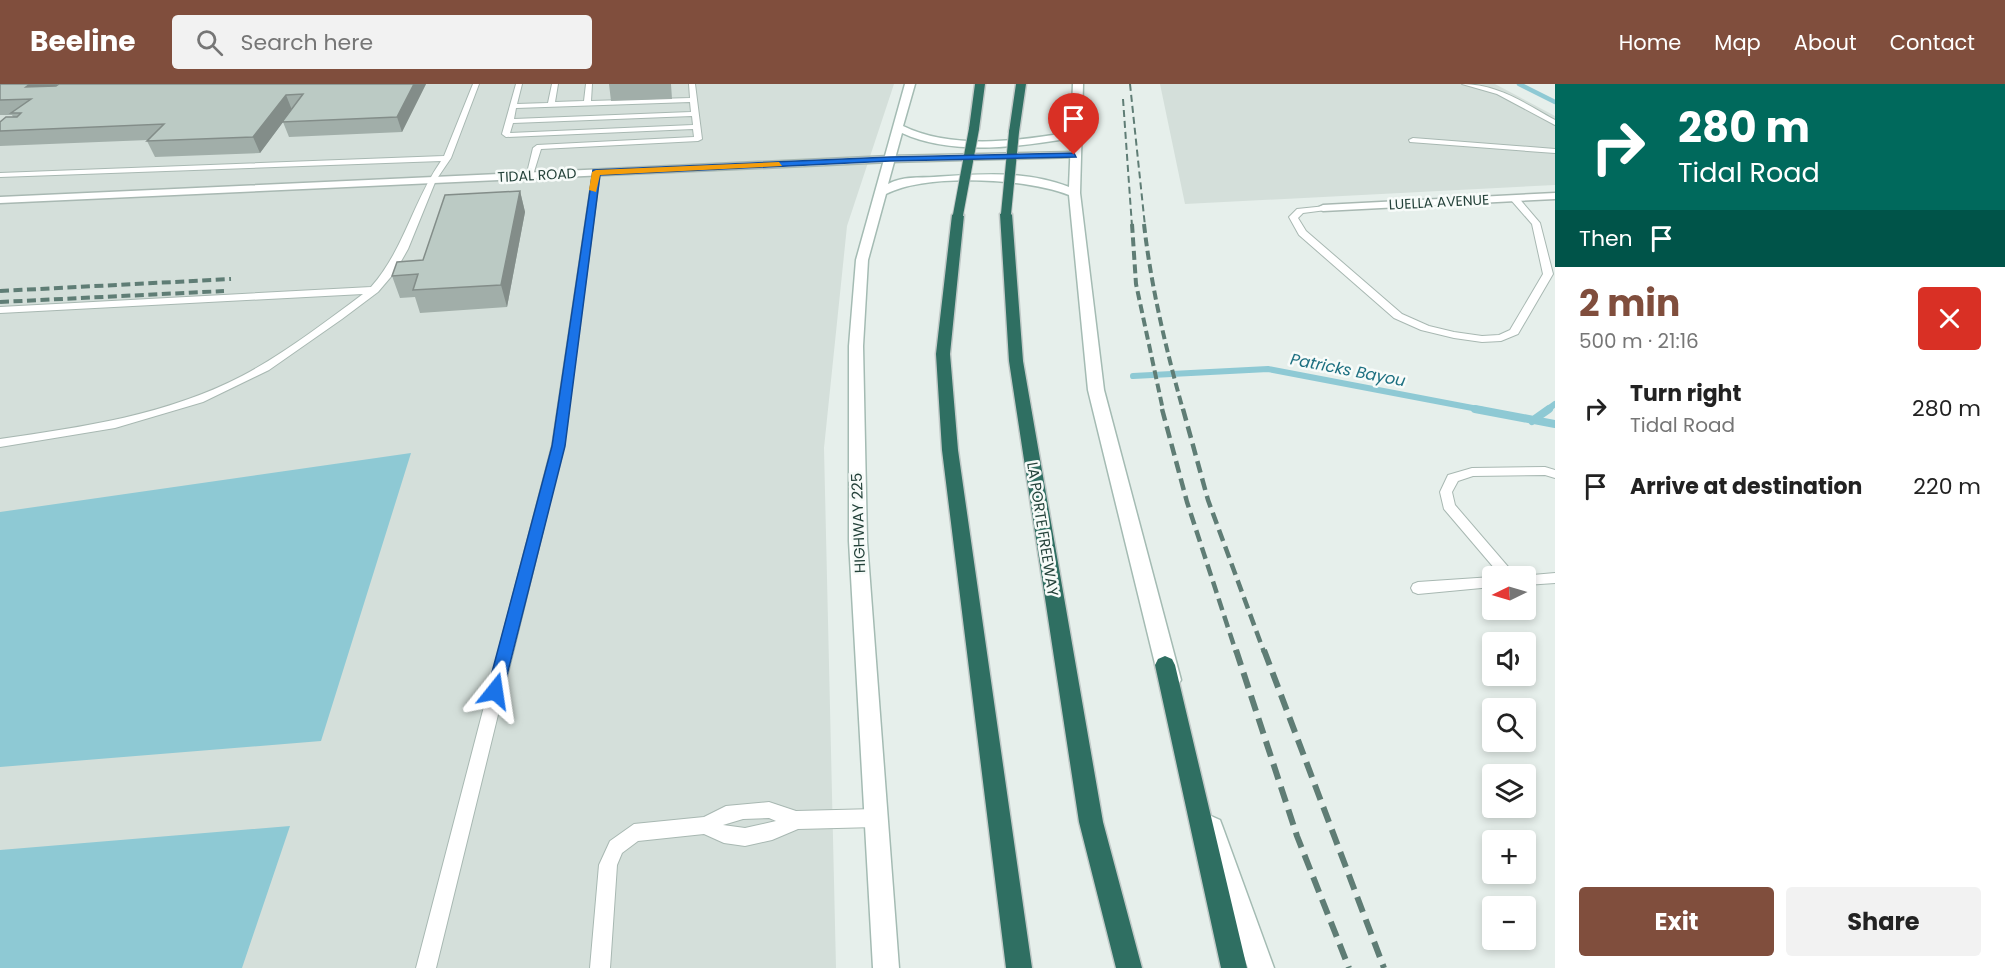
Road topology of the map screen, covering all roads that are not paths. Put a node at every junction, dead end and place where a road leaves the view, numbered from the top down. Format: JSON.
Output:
{"nodes":[{"id":1,"x":476,"y":84,"type":"edge"},
{"id":2,"x":519,"y":84,"type":"edge"},
{"id":3,"x":555,"y":84,"type":"edge"},
{"id":4,"x":590,"y":84,"type":"edge"},
{"id":5,"x":692,"y":84,"type":"edge"},
{"id":6,"x":910,"y":84,"type":"edge"},
{"id":7,"x":980,"y":84,"type":"edge"},
{"id":8,"x":1021,"y":84,"type":"edge"},
{"id":9,"x":1078,"y":84,"type":"edge"},
{"id":10,"x":1465,"y":84,"type":"edge"},
{"id":11,"x":692,"y":100,"type":"junction"},
{"id":12,"x":587,"y":103,"type":"junction"},
{"id":13,"x":551,"y":104,"type":"junction"},
{"id":14,"x":513,"y":106,"type":"junction"},
{"id":15,"x":695,"y":114,"type":"junction"},
{"id":16,"x":509,"y":121,"type":"junction"},
{"id":17,"x":1555,"y":123,"type":"edge"},
{"id":18,"x":697,"y":127,"type":"junction"},
{"id":19,"x":897,"y":127,"type":"junction"},
{"id":20,"x":1075,"y":134,"type":"junction"},
{"id":21,"x":1413,"y":140,"type":"dead end"},
{"id":22,"x":1555,"y":151,"type":"edge"},
{"id":23,"x":1074,"y":155,"type":"junction"},
{"id":24,"x":447,"y":158,"type":"junction"},
{"id":25,"x":890,"y":159,"type":"junction"},
{"id":26,"x":596,"y":172,"type":"junction"},
{"id":27,"x":0,"y":175,"type":"edge"},
{"id":28,"x":529,"y":175,"type":"junction"},
{"id":29,"x":432,"y":180,"type":"junction"},
{"id":30,"x":880,"y":192,"type":"junction"},
{"id":31,"x":1074,"y":193,"type":"junction"},
{"id":32,"x":1555,"y":196,"type":"edge"},
{"id":33,"x":1514,"y":198,"type":"junction"},
{"id":34,"x":0,"y":200,"type":"edge"},
{"id":35,"x":1323,"y":208,"type":"joint"},
{"id":36,"x":374,"y":290,"type":"junction"},
{"id":37,"x":0,"y":310,"type":"edge"},
{"id":38,"x":0,"y":443,"type":"edge"},
{"id":39,"x":1555,"y":474,"type":"edge"},
{"id":40,"x":1500,"y":566,"type":"edge"},
{"id":41,"x":1555,"y":578,"type":"edge"},
{"id":42,"x":1536,"y":579,"type":"edge"},
{"id":43,"x":1482,"y":583,"type":"edge"},
{"id":44,"x":1418,"y":588,"type":"dead end"},
{"id":45,"x":1165,"y":665,"type":"junction"},
{"id":46,"x":876,"y":818,"type":"junction"},
{"id":47,"x":426,"y":968,"type":"edge"},
{"id":48,"x":600,"y":968,"type":"edge"},
{"id":49,"x":886,"y":968,"type":"edge"},
{"id":50,"x":1018,"y":968,"type":"edge"},
{"id":51,"x":1129,"y":968,"type":"edge"},
{"id":52,"x":1234,"y":968,"type":"edge"},
{"id":53,"x":1261,"y":968,"type":"edge"}],
"edges":[{"from":1,"to":24,"type":"lane"},
{"from":2,"to":14,"type":"lane"},
{"from":3,"to":13,"type":"lane"},
{"from":4,"to":12,"type":"lane"},
{"from":5,"to":11,"type":"lane"},
{"from":6,"to":19,"type":"main road","name":"HIGHWAY 225"},
{"from":7,"to":50,"type":"highway","bridge":true},
{"from":8,"to":51,"type":"highway","name":"LA PORTE FREEWAY","bridge":true},
{"from":9,"to":20,"type":"main road"},
{"from":10,"to":17,"type":"lane"},
{"from":11,"to":12,"type":"lane"},
{"from":11,"to":15,"type":"lane"},
{"from":12,"to":13,"type":"lane"},
{"from":13,"to":14,"type":"lane"},
{"from":14,"to":16,"type":"lane"},
{"from":15,"to":16,"type":"lane"},
{"from":15,"to":18,"type":"lane"},
{"from":16,"to":18,"type":"lane"},
{"from":18,"to":28,"type":"lane"},
{"from":19,"to":20,"type":"main road"},
{"from":19,"to":25,"type":"main road","name":"HIGHWAY 225"},
{"from":20,"to":23,"type":"main road"},
{"from":21,"to":22,"type":"lane"},
{"from":23,"to":25,"type":"main road","name":"TIDAL ROAD"},
{"from":23,"to":31,"type":"main road"},
{"from":24,"to":27,"type":"lane"},
{"from":24,"to":29,"type":"lane"},
{"from":25,"to":26,"type":"main road","name":"TIDAL ROAD"},
{"from":25,"to":30,"type":"main road","name":"HIGHWAY 225"},
{"from":26,"to":28,"type":"main road","name":"TIDAL ROAD"},
{"from":26,"to":47,"type":"lane"},
{"from":28,"to":29,"type":"main road","name":"TIDAL ROAD"},
{"from":29,"to":34,"type":"main road","name":"TIDAL ROAD"},
{"from":29,"to":36,"type":"lane"},
{"from":30,"to":31,"type":"main road"},
{"from":30,"to":46,"type":"main road","name":"HIGHWAY 225"},
{"from":31,"to":45,"type":"main road"},
{"from":32,"to":33,"type":"main road","name":"LUELLA AVENUE"},
{"from":33,"to":35,"type":"main road","name":"LUELLA AVENUE"},
{"from":33,"to":35,"type":"lane"},
{"from":36,"to":37,"type":"lane"},
{"from":36,"to":38,"type":"lane"},
{"from":39,"to":40,"type":"lane"},
{"from":41,"to":42,"type":"lane"},
{"from":43,"to":44,"type":"lane"},
{"from":45,"to":52,"type":"highway"},
{"from":45,"to":53,"type":"main road"},
{"from":46,"to":48,"type":"lane"},
{"from":46,"to":49,"type":"main road","name":"HIGHWAY 225"}]}
